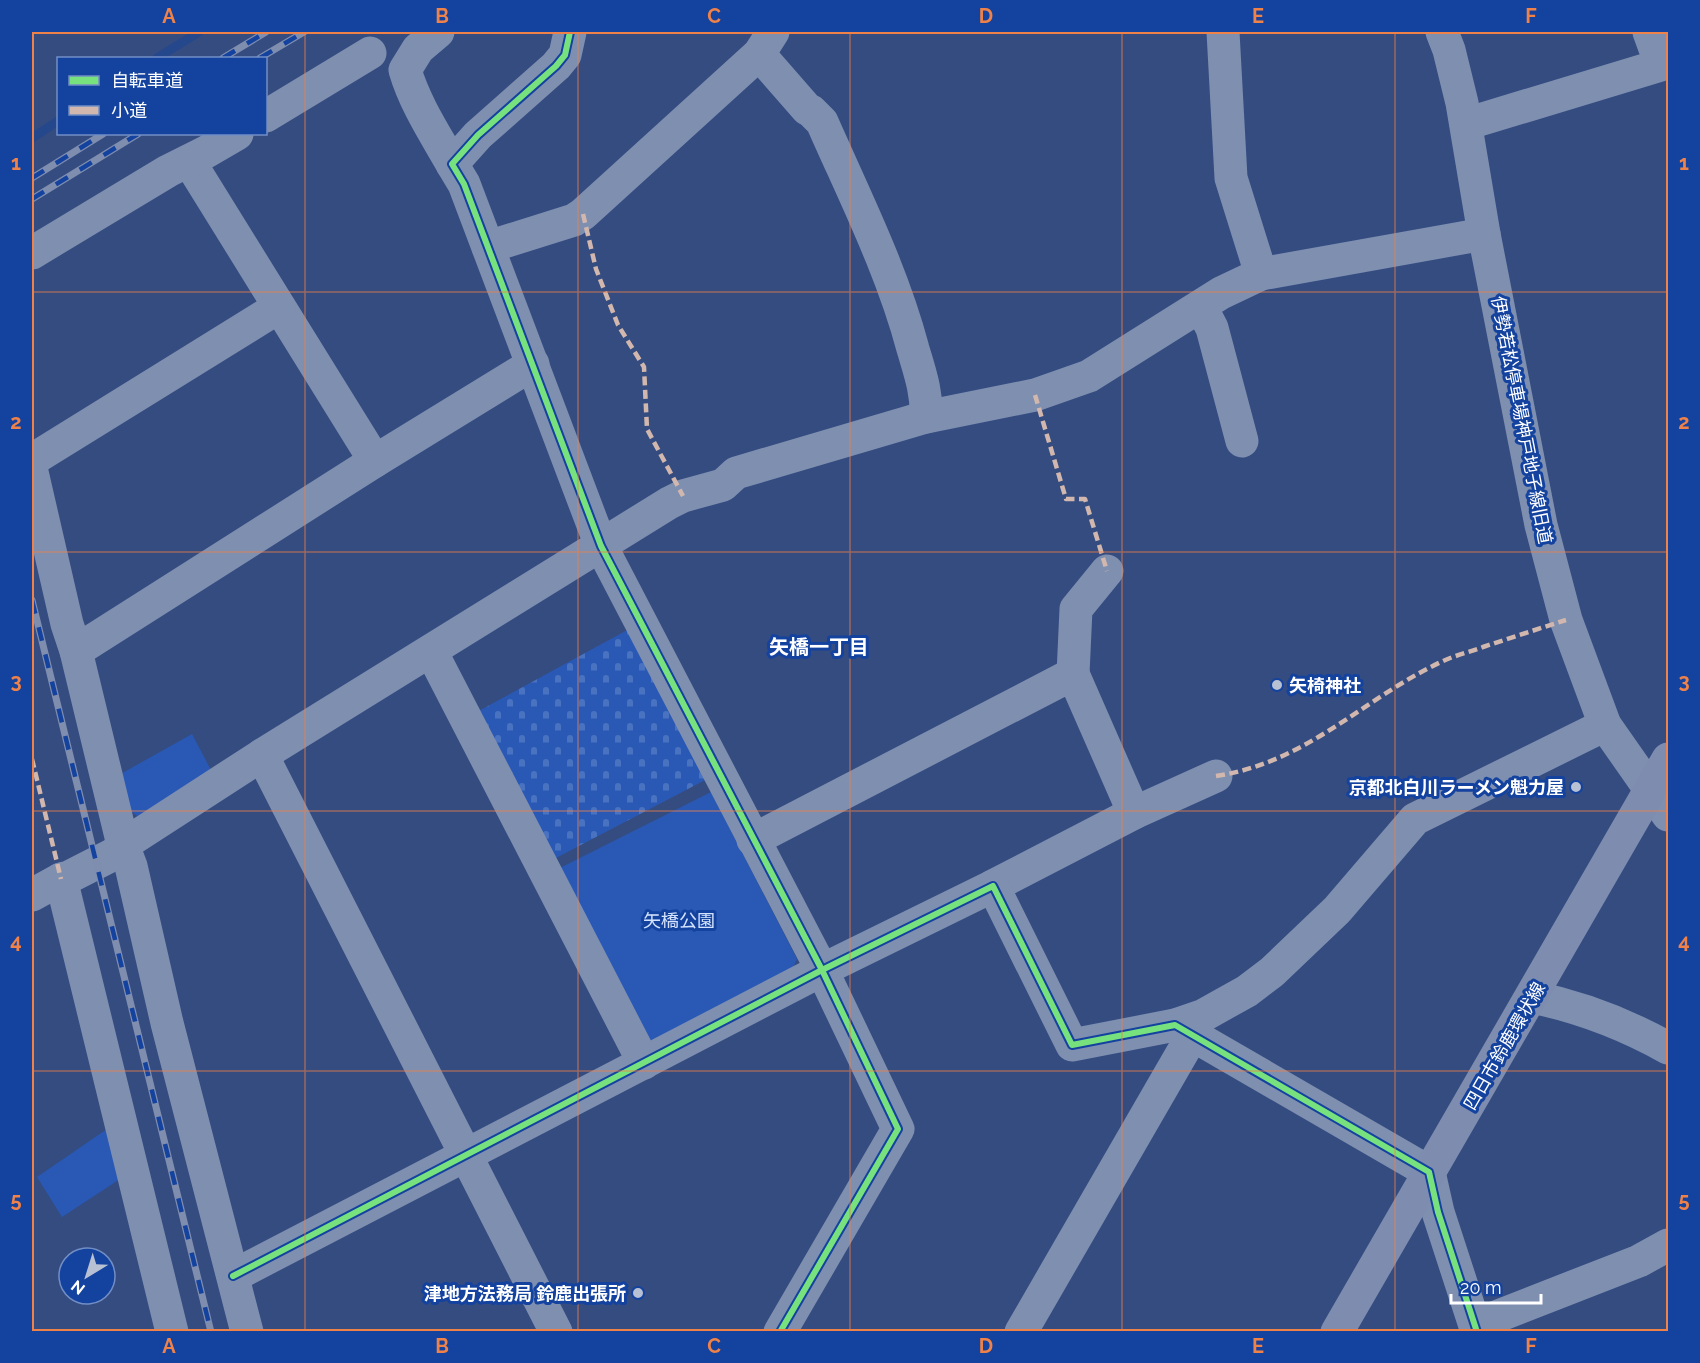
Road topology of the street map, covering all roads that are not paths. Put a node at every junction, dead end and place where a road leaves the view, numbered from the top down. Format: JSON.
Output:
{"nodes":[{"id":1,"x":438,"y":32,"type":"edge"},
{"id":2,"x":570,"y":32,"type":"edge"},
{"id":3,"x":1223,"y":32,"type":"edge"},
{"id":4,"x":1442,"y":32,"type":"edge"},
{"id":5,"x":1649,"y":32,"type":"edge"},
{"id":6,"x":763,"y":40,"type":"edge"},
{"id":7,"x":363,"y":42,"type":"edge"},
{"id":8,"x":405,"y":70,"type":"junction"},
{"id":9,"x":267,"y":115,"type":"edge"},
{"id":10,"x":1466,"y":124,"type":"junction"},
{"id":11,"x":235,"y":135,"type":"edge"},
{"id":12,"x":189,"y":161,"type":"junction"},
{"id":13,"x":452,"y":164,"type":"junction"},
{"id":14,"x":1484,"y":234,"type":"junction"},
{"id":15,"x":488,"y":247,"type":"junction"},
{"id":16,"x":32,"y":253,"type":"edge"},
{"id":17,"x":1261,"y":274,"type":"junction"},
{"id":18,"x":279,"y":307,"type":"junction"},
{"id":19,"x":1201,"y":307,"type":"junction"},
{"id":20,"x":532,"y":364,"type":"junction"},
{"id":21,"x":926,"y":417,"type":"junction"},
{"id":22,"x":1242,"y":441,"type":"dead end"},
{"id":23,"x":32,"y":460,"type":"edge"},
{"id":24,"x":375,"y":461,"type":"junction"},
{"id":25,"x":32,"y":472,"type":"edge"},
{"id":26,"x":601,"y":546,"type":"junction"},
{"id":27,"x":1107,"y":571,"type":"dead end"},
{"id":28,"x":76,"y":651,"type":"junction"},
{"id":29,"x":431,"y":651,"type":"junction"},
{"id":30,"x":1073,"y":674,"type":"junction"},
{"id":31,"x":1605,"y":725,"type":"junction"},
{"id":32,"x":262,"y":755,"type":"junction"},
{"id":33,"x":1668,"y":759,"type":"edge"},
{"id":34,"x":1216,"y":776,"type":"dead end"},
{"id":35,"x":1660,"y":803,"type":"edge"},
{"id":36,"x":1134,"y":813,"type":"junction"},
{"id":37,"x":753,"y":840,"type":"junction"},
{"id":38,"x":123,"y":845,"type":"junction"},
{"id":39,"x":61,"y":879,"type":"junction"},
{"id":40,"x":993,"y":885,"type":"junction"},
{"id":41,"x":32,"y":895,"type":"edge"},
{"id":42,"x":822,"y":970,"type":"junction"},
{"id":43,"x":1532,"y":997,"type":"junction"},
{"id":44,"x":1183,"y":1030,"type":"junction"},
{"id":45,"x":1668,"y":1048,"type":"edge"},
{"id":46,"x":644,"y":1063,"type":"junction"},
{"id":47,"x":467,"y":1155,"type":"junction"},
{"id":48,"x":1429,"y":1172,"type":"junction"},
{"id":49,"x":1668,"y":1245,"type":"edge"},
{"id":50,"x":233,"y":1276,"type":"junction"},
{"id":51,"x":1476,"y":1328,"type":"edge"},
{"id":52,"x":172,"y":1332,"type":"edge"},
{"id":53,"x":247,"y":1332,"type":"edge"},
{"id":54,"x":556,"y":1332,"type":"edge"},
{"id":55,"x":780,"y":1332,"type":"edge"},
{"id":56,"x":1021,"y":1332,"type":"edge"},
{"id":57,"x":1337,"y":1332,"type":"edge"}],
"edges":[{"from":1,"to":8,"type":"street"},
{"from":2,"to":13,"type":"street"},
{"from":3,"to":17,"type":"street"},
{"from":4,"to":10,"type":"street","name":"伊勢若松停車場神戸地子線旧道"},
{"from":5,"to":10,"type":"street"},
{"from":6,"to":15,"type":"street"},
{"from":6,"to":21,"type":"street"},
{"from":7,"to":8,"type":"street"},
{"from":7,"to":9,"type":"street"},
{"from":8,"to":13,"type":"street"},
{"from":10,"to":14,"type":"street","name":"伊勢若松停車場神戸地子線旧道"},
{"from":11,"to":12,"type":"street"},
{"from":12,"to":16,"type":"street"},
{"from":12,"to":18,"type":"street"},
{"from":13,"to":15,"type":"street"},
{"from":14,"to":17,"type":"street"},
{"from":14,"to":31,"type":"street","name":"伊勢若松停車場神戸地子線旧道"},
{"from":15,"to":20,"type":"street"},
{"from":17,"to":19,"type":"street"},
{"from":18,"to":23,"type":"street"},
{"from":18,"to":24,"type":"street"},
{"from":19,"to":21,"type":"street"},
{"from":19,"to":22,"type":"street"},
{"from":20,"to":24,"type":"street"},
{"from":20,"to":26,"type":"street"},
{"from":21,"to":26,"type":"street"},
{"from":24,"to":28,"type":"street"},
{"from":25,"to":28,"type":"street"},
{"from":26,"to":29,"type":"street"},
{"from":26,"to":37,"type":"street"},
{"from":27,"to":30,"type":"street"},
{"from":28,"to":38,"type":"street"},
{"from":29,"to":32,"type":"street"},
{"from":29,"to":46,"type":"street"},
{"from":30,"to":36,"type":"street"},
{"from":30,"to":37,"type":"street"},
{"from":31,"to":35,"type":"street","name":"伊勢若松停車場神戸地子線旧道"},
{"from":31,"to":44,"type":"street"},
{"from":32,"to":38,"type":"street"},
{"from":32,"to":47,"type":"street"},
{"from":33,"to":35,"type":"main road","name":"四日市鈴鹿環状線"},
{"from":34,"to":36,"type":"street"},
{"from":35,"to":43,"type":"main road","name":"四日市鈴鹿環状線"},
{"from":36,"to":40,"type":"street"},
{"from":37,"to":42,"type":"street"},
{"from":38,"to":39,"type":"street"},
{"from":38,"to":50,"type":"street"},
{"from":39,"to":41,"type":"street"},
{"from":39,"to":52,"type":"street"},
{"from":40,"to":42,"type":"street"},
{"from":40,"to":44,"type":"street"},
{"from":42,"to":46,"type":"street"},
{"from":42,"to":55,"type":"street"},
{"from":43,"to":45,"type":"street"},
{"from":43,"to":48,"type":"main road","name":"四日市鈴鹿環状線"},
{"from":44,"to":48,"type":"street"},
{"from":44,"to":56,"type":"street"},
{"from":46,"to":47,"type":"street"},
{"from":47,"to":50,"type":"street"},
{"from":47,"to":54,"type":"street"},
{"from":48,"to":51,"type":"street"},
{"from":48,"to":57,"type":"main road","name":"四日市鈴鹿環状線"},
{"from":49,"to":51,"type":"street"},
{"from":50,"to":53,"type":"street"}]}
